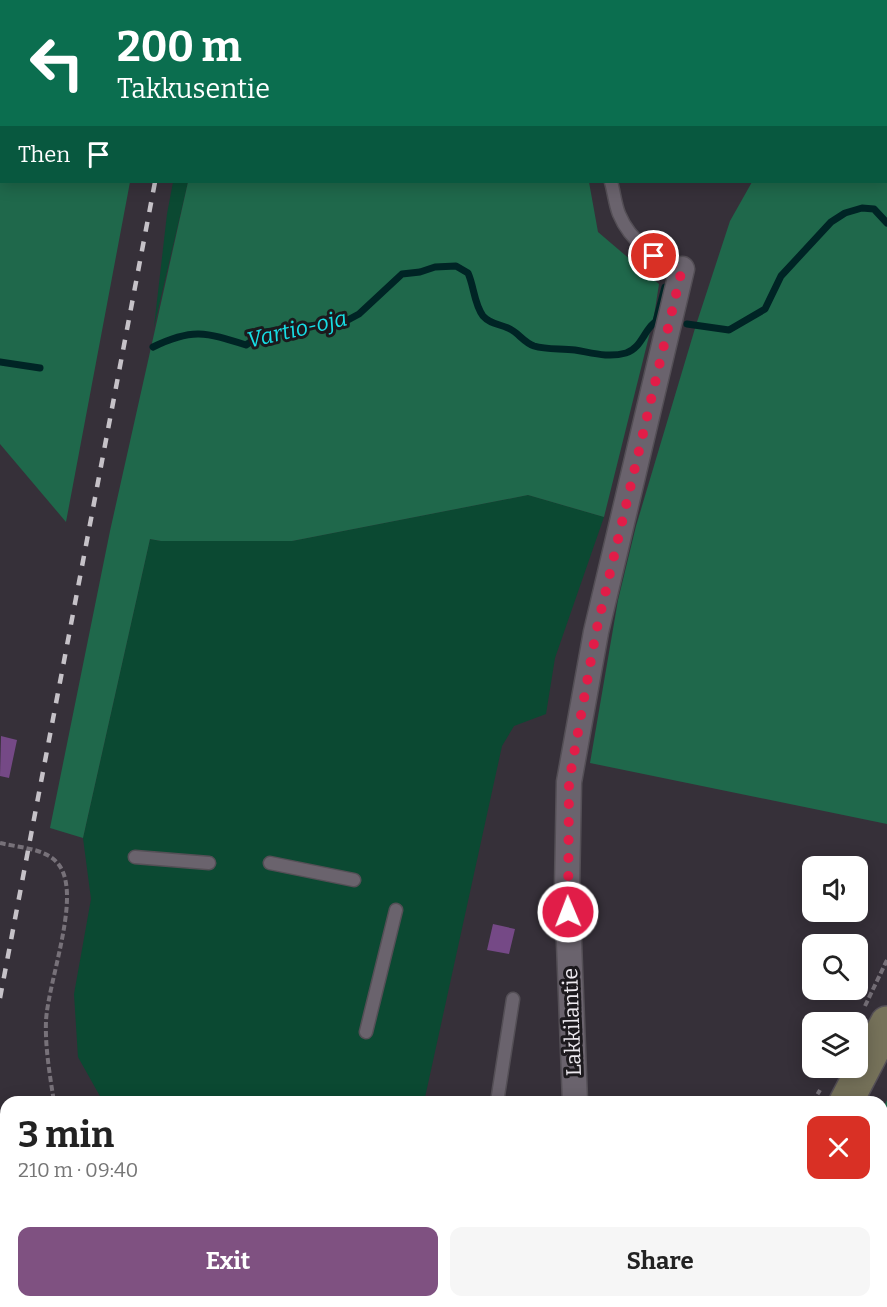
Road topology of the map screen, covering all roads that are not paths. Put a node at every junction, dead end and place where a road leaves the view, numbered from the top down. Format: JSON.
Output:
{"nodes":[{"id":1,"x":611,"y":183,"type":"edge"},
{"id":2,"x":682,"y":269,"type":"joint"},
{"id":3,"x":135,"y":857,"type":"dead end"},
{"id":4,"x":209,"y":863,"type":"dead end"},
{"id":5,"x":270,"y":863,"type":"dead end"},
{"id":6,"x":354,"y":880,"type":"dead end"},
{"id":7,"x":396,"y":910,"type":"dead end"},
{"id":8,"x":513,"y":999,"type":"dead end"},
{"id":9,"x":874,"y":1019,"type":"edge"},
{"id":10,"x":366,"y":1032,"type":"dead end"},
{"id":11,"x":498,"y":1096,"type":"edge"},
{"id":12,"x":575,"y":1096,"type":"edge"},
{"id":13,"x":848,"y":1096,"type":"edge"}],
"edges":[{"from":1,"to":2,"type":"lane"},
{"from":2,"to":12,"type":"street","name":"Lakkilantie"},
{"from":3,"to":4,"type":"lane"},
{"from":5,"to":6,"type":"lane"},
{"from":7,"to":10,"type":"lane"},
{"from":8,"to":11,"type":"lane"},
{"from":9,"to":13,"type":"street"}]}
